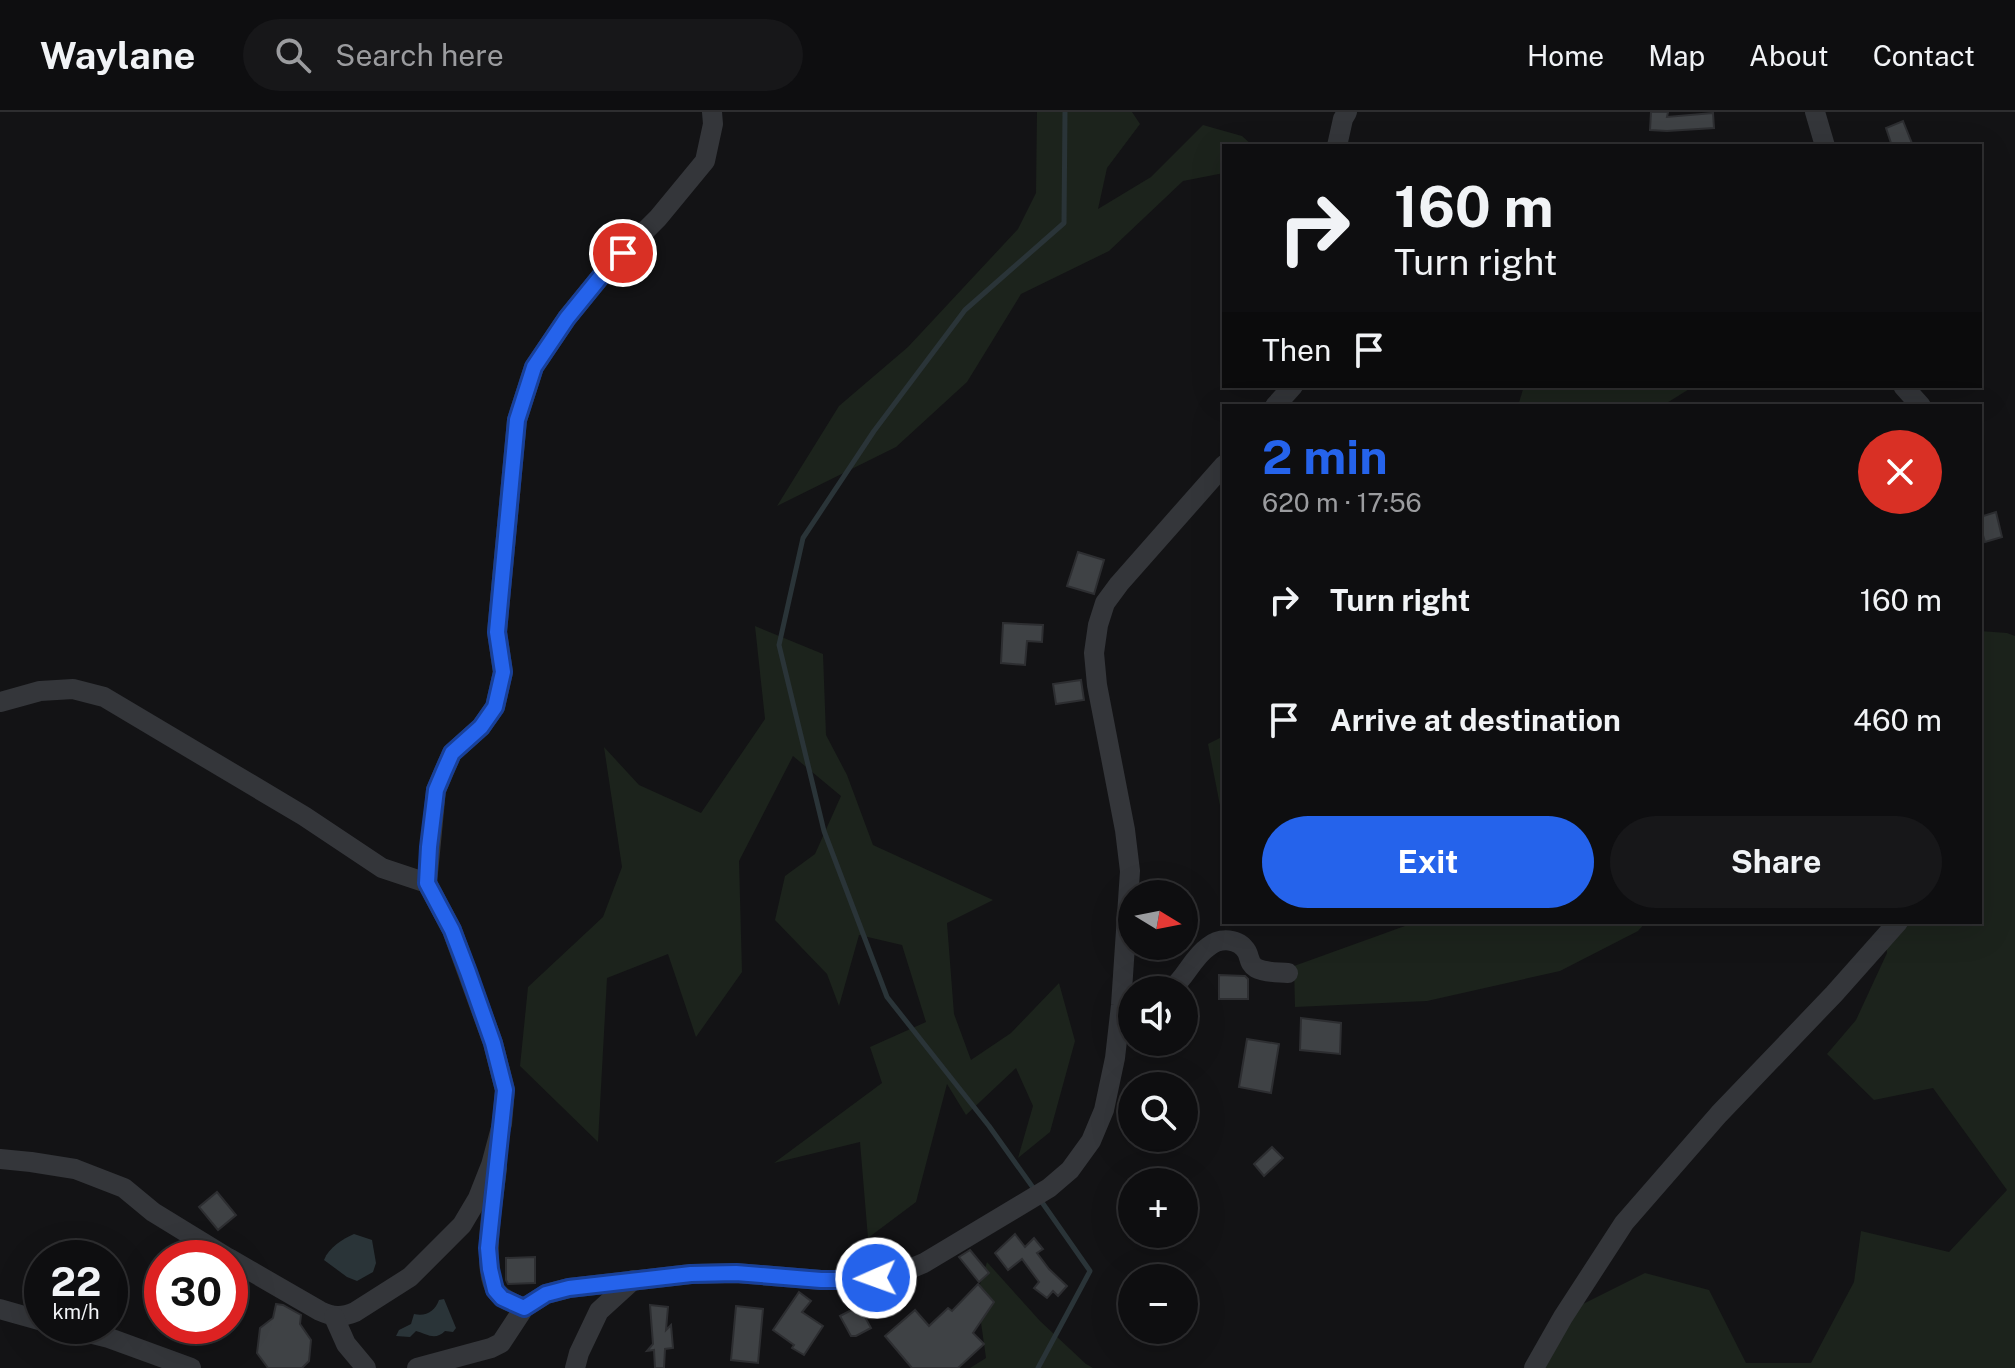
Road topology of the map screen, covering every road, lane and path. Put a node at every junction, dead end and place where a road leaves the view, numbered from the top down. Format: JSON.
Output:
{"nodes":[{"id":1,"x":712,"y":112,"type":"edge"},
{"id":2,"x":1347,"y":112,"type":"edge"},
{"id":3,"x":1815,"y":112,"type":"edge"},
{"id":4,"x":1337,"y":144,"type":"edge"},
{"id":5,"x":1824,"y":144,"type":"edge"},
{"id":6,"x":1291,"y":388,"type":"edge"},
{"id":7,"x":1905,"y":388,"type":"edge"},
{"id":8,"x":1277,"y":404,"type":"edge"},
{"id":9,"x":1919,"y":404,"type":"edge"},
{"id":10,"x":1222,"y":467,"type":"edge"},
{"id":11,"x":0,"y":702,"type":"edge"},
{"id":12,"x":427,"y":883,"type":"junction"},
{"id":13,"x":1896,"y":924,"type":"edge"},
{"id":14,"x":1288,"y":973,"type":"dead end"},
{"id":15,"x":1127,"y":976,"type":"edge"},
{"id":16,"x":1186,"y":976,"type":"edge"},
{"id":17,"x":1118,"y":1043,"type":"edge"},
{"id":18,"x":502,"y":1124,"type":"junction"},
{"id":19,"x":0,"y":1159,"type":"edge"},
{"id":20,"x":199,"y":1240,"type":"edge"},
{"id":21,"x":248,"y":1269,"type":"edge"},
{"id":22,"x":633,"y":1280,"type":"junction"},
{"id":23,"x":524,"y":1308,"type":"junction"},
{"id":24,"x":0,"y":1309,"type":"edge"},
{"id":25,"x":24,"y":1316,"type":"edge"},
{"id":26,"x":334,"y":1317,"type":"junction"},
{"id":27,"x":127,"y":1344,"type":"edge"},
{"id":28,"x":191,"y":1368,"type":"edge"},
{"id":29,"x":366,"y":1368,"type":"edge"},
{"id":30,"x":417,"y":1368,"type":"edge"},
{"id":31,"x":575,"y":1368,"type":"edge"},
{"id":32,"x":1534,"y":1368,"type":"edge"}],
"edges":[{"from":1,"to":12,"type":"street"},
{"from":2,"to":4,"type":"street"},
{"from":3,"to":5,"type":"street"},
{"from":6,"to":8,"type":"street"},
{"from":7,"to":9,"type":"street"},
{"from":10,"to":15,"type":"street"},
{"from":11,"to":12,"type":"street"},
{"from":12,"to":18,"type":"street"},
{"from":13,"to":32,"type":"street"},
{"from":14,"to":16,"type":"street"},
{"from":17,"to":22,"type":"street"},
{"from":18,"to":23,"type":"street"},
{"from":18,"to":26,"type":"street"},
{"from":19,"to":20,"type":"street"},
{"from":21,"to":26,"type":"street"},
{"from":22,"to":23,"type":"street"},
{"from":22,"to":31,"type":"street"},
{"from":23,"to":30,"type":"street"},
{"from":24,"to":25,"type":"street"},
{"from":26,"to":29,"type":"street"},
{"from":27,"to":28,"type":"street"}]}
